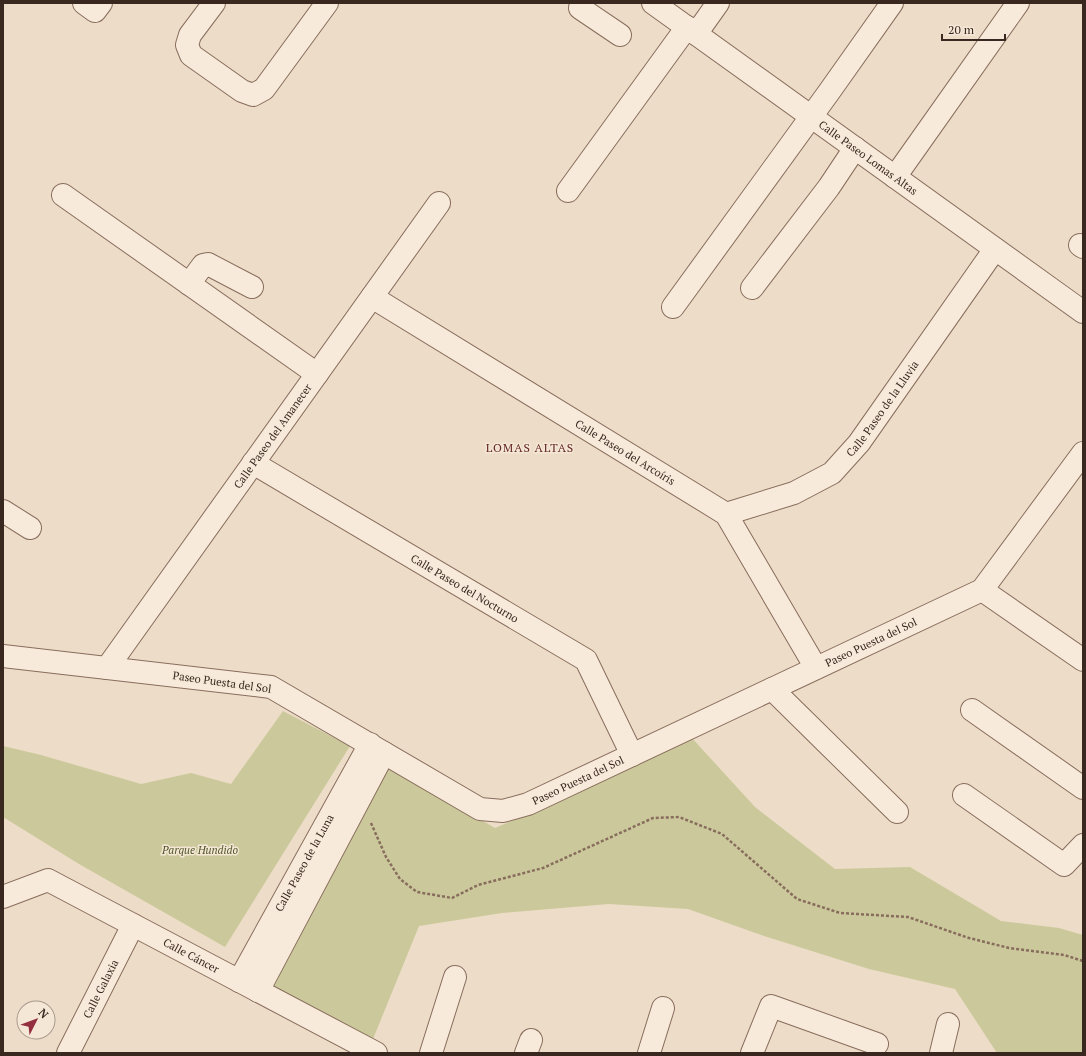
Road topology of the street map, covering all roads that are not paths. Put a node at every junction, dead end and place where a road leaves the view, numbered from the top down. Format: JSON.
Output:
{"nodes":[{"id":1,"x":84,"y":3,"type":"edge"},
{"id":2,"x":101,"y":3,"type":"edge"},
{"id":3,"x":214,"y":3,"type":"edge"},
{"id":4,"x":327,"y":3,"type":"edge"},
{"id":5,"x":583,"y":3,"type":"edge"},
{"id":6,"x":653,"y":3,"type":"edge"},
{"id":7,"x":718,"y":3,"type":"edge"},
{"id":8,"x":892,"y":3,"type":"edge"},
{"id":9,"x":1018,"y":3,"type":"edge"},
{"id":10,"x":692,"y":31,"type":"junction"},
{"id":11,"x":620,"y":35,"type":"dead end"},
{"id":12,"x":811,"y":116,"type":"junction"},
{"id":13,"x":855,"y":148,"type":"junction"},
{"id":14,"x":895,"y":177,"type":"junction"},
{"id":15,"x":568,"y":191,"type":"dead end"},
{"id":16,"x":63,"y":195,"type":"dead end"},
{"id":17,"x":439,"y":204,"type":"dead end"},
{"id":18,"x":995,"y":249,"type":"junction"},
{"id":19,"x":189,"y":284,"type":"junction"},
{"id":20,"x":252,"y":287,"type":"dead end"},
{"id":21,"x":752,"y":288,"type":"dead end"},
{"id":22,"x":372,"y":297,"type":"junction"},
{"id":23,"x":673,"y":307,"type":"dead end"},
{"id":24,"x":1083,"y":312,"type":"edge"},
{"id":25,"x":317,"y":374,"type":"junction"},
{"id":26,"x":1083,"y":453,"type":"edge"},
{"id":27,"x":253,"y":463,"type":"junction"},
{"id":28,"x":3,"y":511,"type":"edge"},
{"id":29,"x":726,"y":514,"type":"junction"},
{"id":30,"x":30,"y":528,"type":"dead end"},
{"id":31,"x":982,"y":590,"type":"junction"},
{"id":32,"x":3,"y":656,"type":"edge"},
{"id":33,"x":1083,"y":660,"type":"edge"},
{"id":34,"x":106,"y":668,"type":"junction"},
{"id":35,"x":816,"y":668,"type":"junction"},
{"id":36,"x":772,"y":689,"type":"junction"},
{"id":37,"x":972,"y":710,"type":"dead end"},
{"id":38,"x":377,"y":748,"type":"junction"},
{"id":39,"x":632,"y":755,"type":"junction"},
{"id":40,"x":1083,"y":788,"type":"edge"},
{"id":41,"x":964,"y":795,"type":"dead end"},
{"id":42,"x":897,"y":812,"type":"dead end"},
{"id":43,"x":1083,"y":845,"type":"edge"},
{"id":44,"x":3,"y":897,"type":"edge"},
{"id":45,"x":133,"y":925,"type":"junction"},
{"id":46,"x":455,"y":977,"type":"dead end"},
{"id":47,"x":249,"y":986,"type":"junction"},
{"id":48,"x":663,"y":1008,"type":"dead end"},
{"id":49,"x":948,"y":1024,"type":"dead end"},
{"id":50,"x":877,"y":1044,"type":"dead end"},
{"id":51,"x":68,"y":1053,"type":"edge"},
{"id":52,"x":376,"y":1053,"type":"edge"},
{"id":53,"x":431,"y":1053,"type":"edge"},
{"id":54,"x":649,"y":1053,"type":"edge"},
{"id":55,"x":752,"y":1053,"type":"edge"},
{"id":56,"x":941,"y":1053,"type":"edge"}],
"edges":[{"from":1,"to":2,"type":"street"},
{"from":3,"to":4,"type":"street"},
{"from":5,"to":11,"type":"street"},
{"from":6,"to":10,"type":"street","name":"Calle Paseo Lomas Altas"},
{"from":7,"to":10,"type":"street"},
{"from":8,"to":12,"type":"street"},
{"from":9,"to":14,"type":"street"},
{"from":10,"to":12,"type":"street","name":"Calle Paseo Lomas Altas"},
{"from":10,"to":15,"type":"street"},
{"from":12,"to":13,"type":"street","name":"Calle Paseo Lomas Altas"},
{"from":12,"to":23,"type":"street"},
{"from":13,"to":14,"type":"street","name":"Calle Paseo Lomas Altas"},
{"from":13,"to":21,"type":"street"},
{"from":14,"to":18,"type":"street","name":"Calle Paseo Lomas Altas"},
{"from":16,"to":19,"type":"street"},
{"from":17,"to":22,"type":"street","name":"Calle Paseo del Amanecer"},
{"from":18,"to":24,"type":"street","name":"Calle Paseo Lomas Altas"},
{"from":18,"to":29,"type":"street","name":"Calle Paseo de la Lluvia"},
{"from":19,"to":20,"type":"street"},
{"from":19,"to":25,"type":"street"},
{"from":22,"to":25,"type":"street","name":"Calle Paseo del Amanecer"},
{"from":22,"to":29,"type":"street","name":"Calle Paseo del Arcoíris"},
{"from":25,"to":27,"type":"street","name":"Calle Paseo del Amanecer"},
{"from":26,"to":31,"type":"street","name":"Paseo Puesta del Sol"},
{"from":27,"to":34,"type":"street","name":"Calle Paseo del Amanecer"},
{"from":27,"to":39,"type":"street","name":"Calle Paseo del Nocturno"},
{"from":28,"to":30,"type":"street"},
{"from":29,"to":35,"type":"street","name":"Calle Paseo del Arcoíris"},
{"from":31,"to":33,"type":"street"},
{"from":31,"to":35,"type":"street","name":"Paseo Puesta del Sol"},
{"from":32,"to":34,"type":"street","name":"Paseo Puesta del Sol"},
{"from":34,"to":38,"type":"street","name":"Paseo Puesta del Sol"},
{"from":35,"to":36,"type":"street","name":"Paseo Puesta del Sol"},
{"from":36,"to":39,"type":"street","name":"Paseo Puesta del Sol"},
{"from":36,"to":42,"type":"street"},
{"from":37,"to":40,"type":"street"},
{"from":38,"to":39,"type":"street","name":"Paseo Puesta del Sol"},
{"from":38,"to":47,"type":"street","name":"Calle Paseo de la Luna"},
{"from":38,"to":47,"type":"street","name":"Calle Paseo de la Luna"},
{"from":41,"to":43,"type":"street"},
{"from":44,"to":45,"type":"street","name":"Calle Cáncer"},
{"from":45,"to":47,"type":"street","name":"Calle Cáncer"},
{"from":45,"to":51,"type":"street","name":"Calle Galaxia"},
{"from":46,"to":53,"type":"street"},
{"from":47,"to":52,"type":"street","name":"Calle Cáncer"},
{"from":48,"to":54,"type":"street"},
{"from":49,"to":56,"type":"street"},
{"from":50,"to":55,"type":"street"}]}
